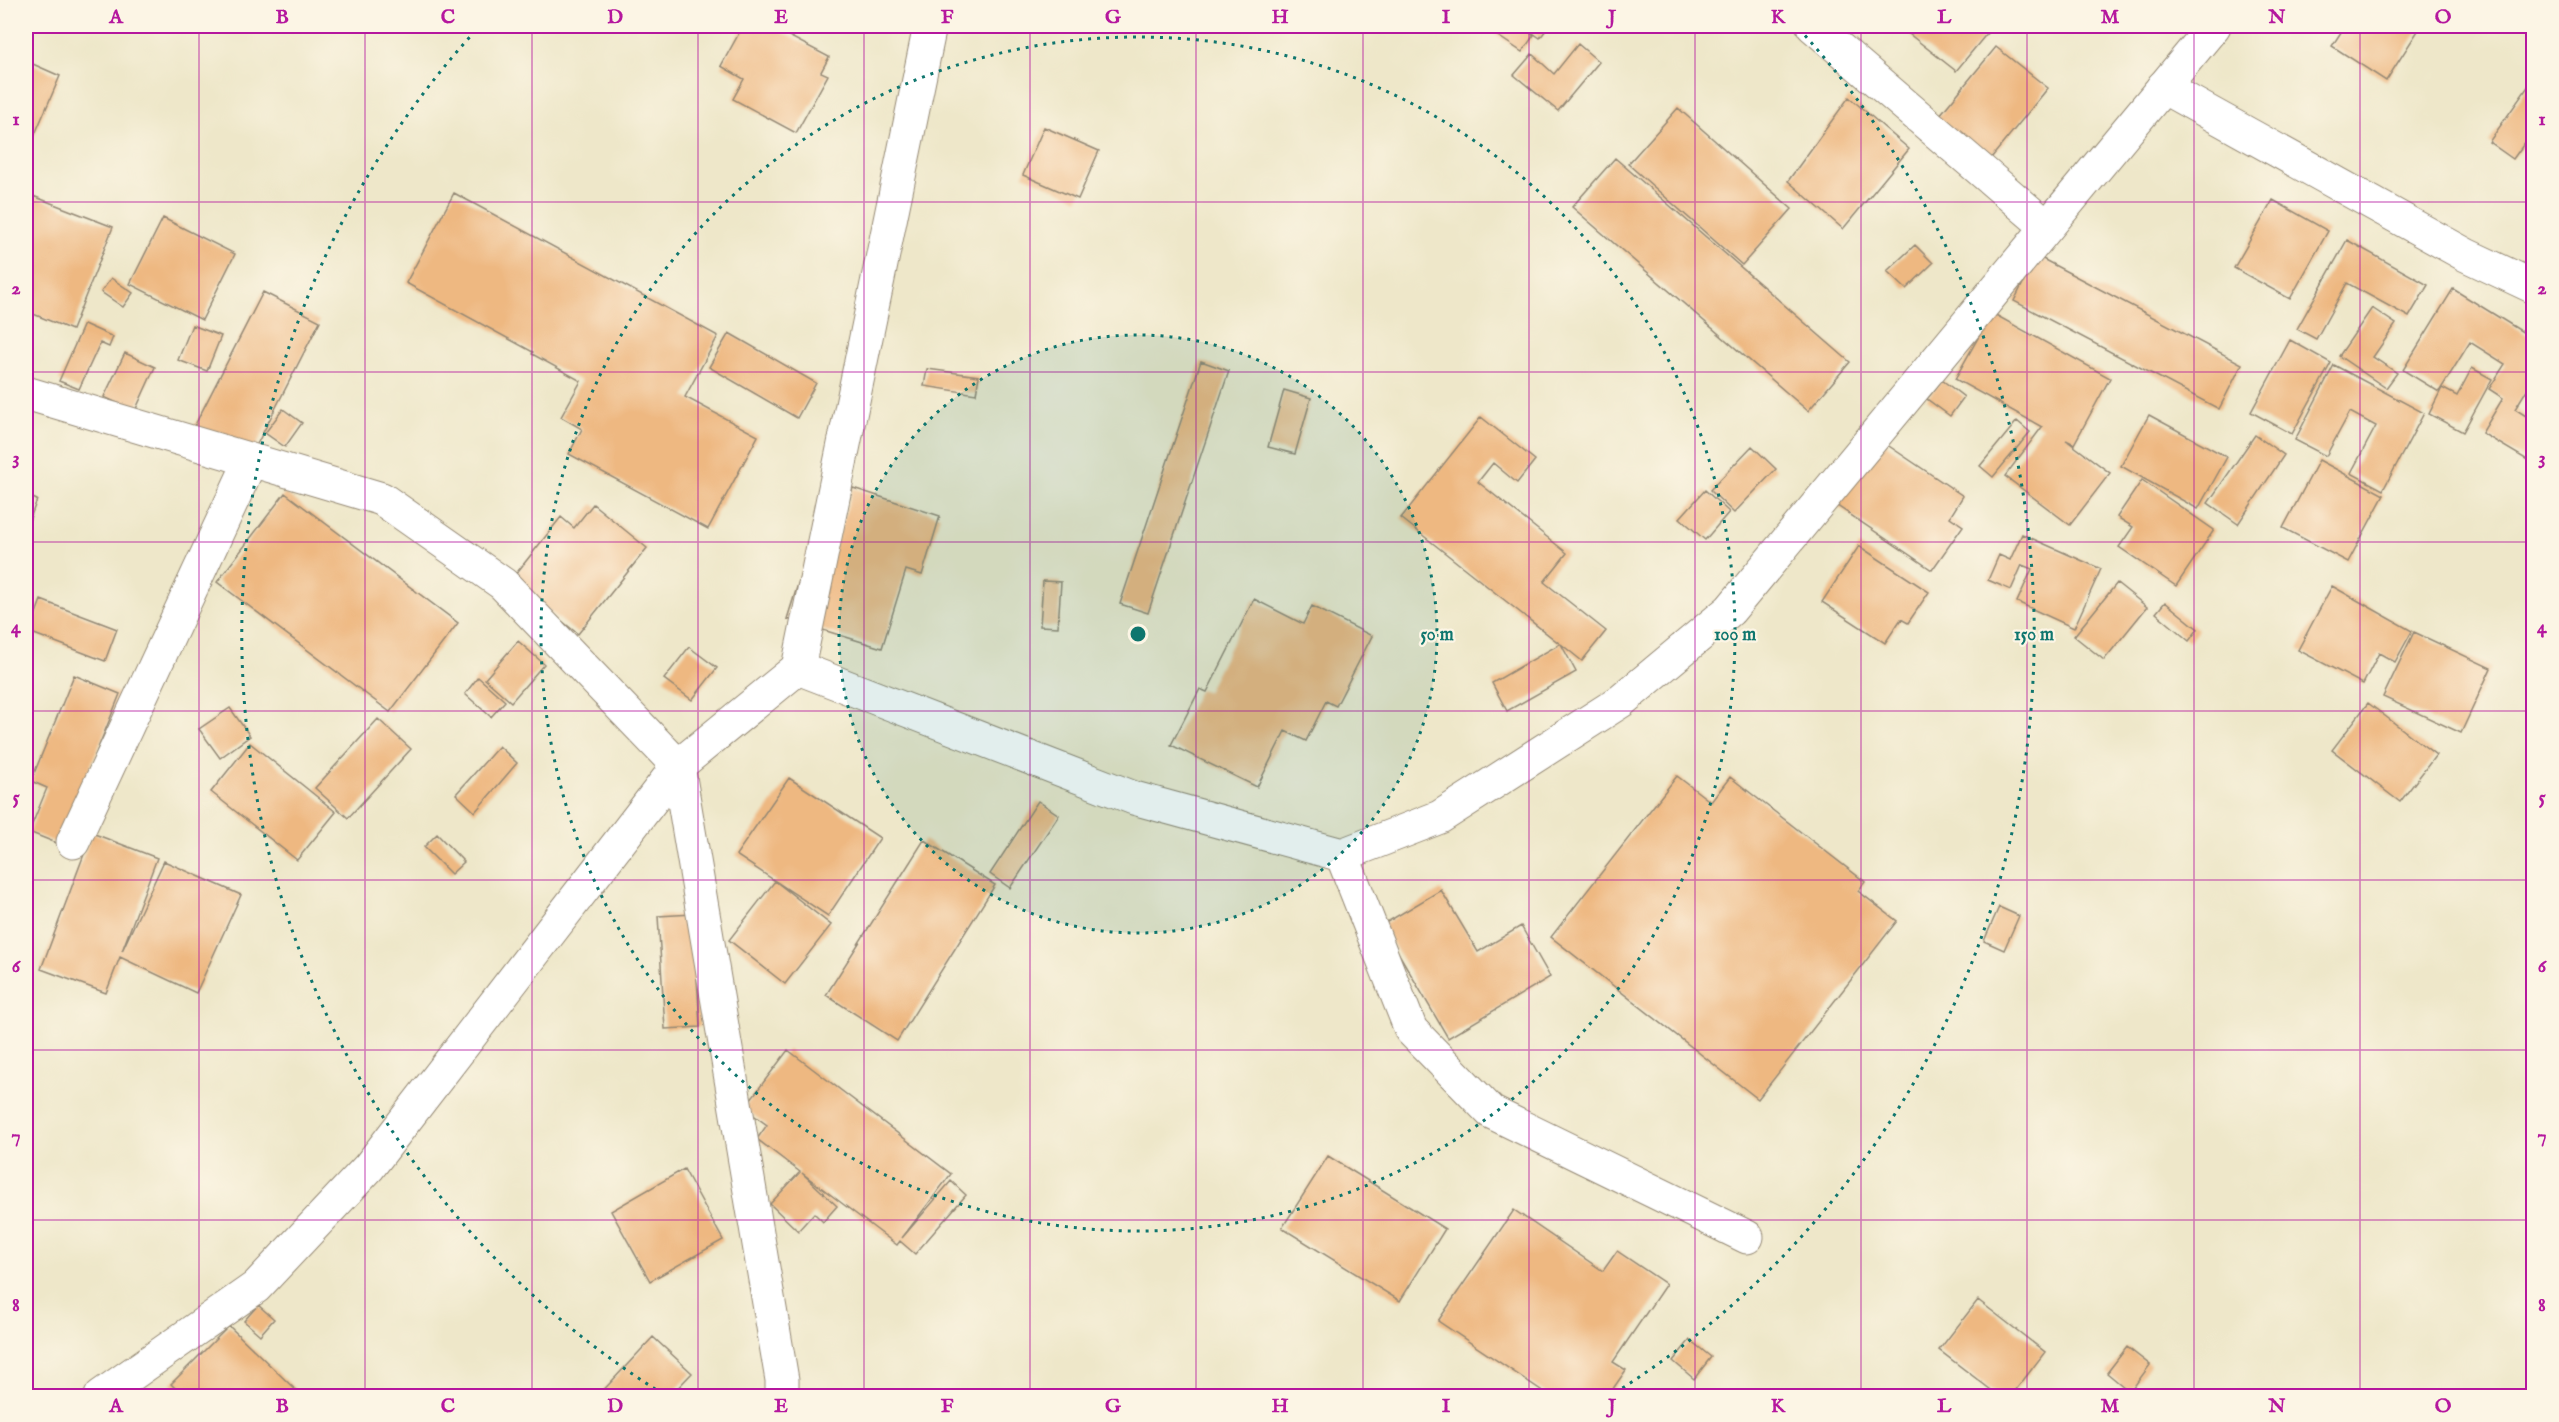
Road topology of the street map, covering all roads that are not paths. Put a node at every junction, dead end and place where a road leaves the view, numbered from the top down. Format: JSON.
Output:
{"nodes":[{"id":1,"x":930,"y":26,"type":"edge"},
{"id":2,"x":1813,"y":26,"type":"edge"},
{"id":3,"x":2214,"y":26,"type":"edge"},
{"id":4,"x":2163,"y":87,"type":"junction"},
{"id":5,"x":2047,"y":227,"type":"junction"},
{"id":6,"x":2534,"y":287,"type":"edge"},
{"id":7,"x":26,"y":393,"type":"edge"},
{"id":8,"x":251,"y":460,"type":"junction"},
{"id":9,"x":798,"y":668,"type":"junction"},
{"id":10,"x":678,"y":766,"type":"junction"},
{"id":11,"x":73,"y":842,"type":"dead end"},
{"id":12,"x":1342,"y":855,"type":"junction"},
{"id":13,"x":1747,"y":1237,"type":"dead end"},
{"id":14,"x":101,"y":1396,"type":"edge"},
{"id":15,"x":782,"y":1396,"type":"edge"}],
"edges":[{"from":1,"to":9,"type":"street"},
{"from":2,"to":5,"type":"street"},
{"from":3,"to":4,"type":"street"},
{"from":4,"to":5,"type":"street"},
{"from":4,"to":6,"type":"street"},
{"from":5,"to":12,"type":"street"},
{"from":7,"to":8,"type":"street"},
{"from":8,"to":10,"type":"street"},
{"from":8,"to":11,"type":"street"},
{"from":9,"to":10,"type":"street"},
{"from":9,"to":12,"type":"street"},
{"from":10,"to":14,"type":"street"},
{"from":10,"to":15,"type":"street"},
{"from":12,"to":13,"type":"street"}]}
